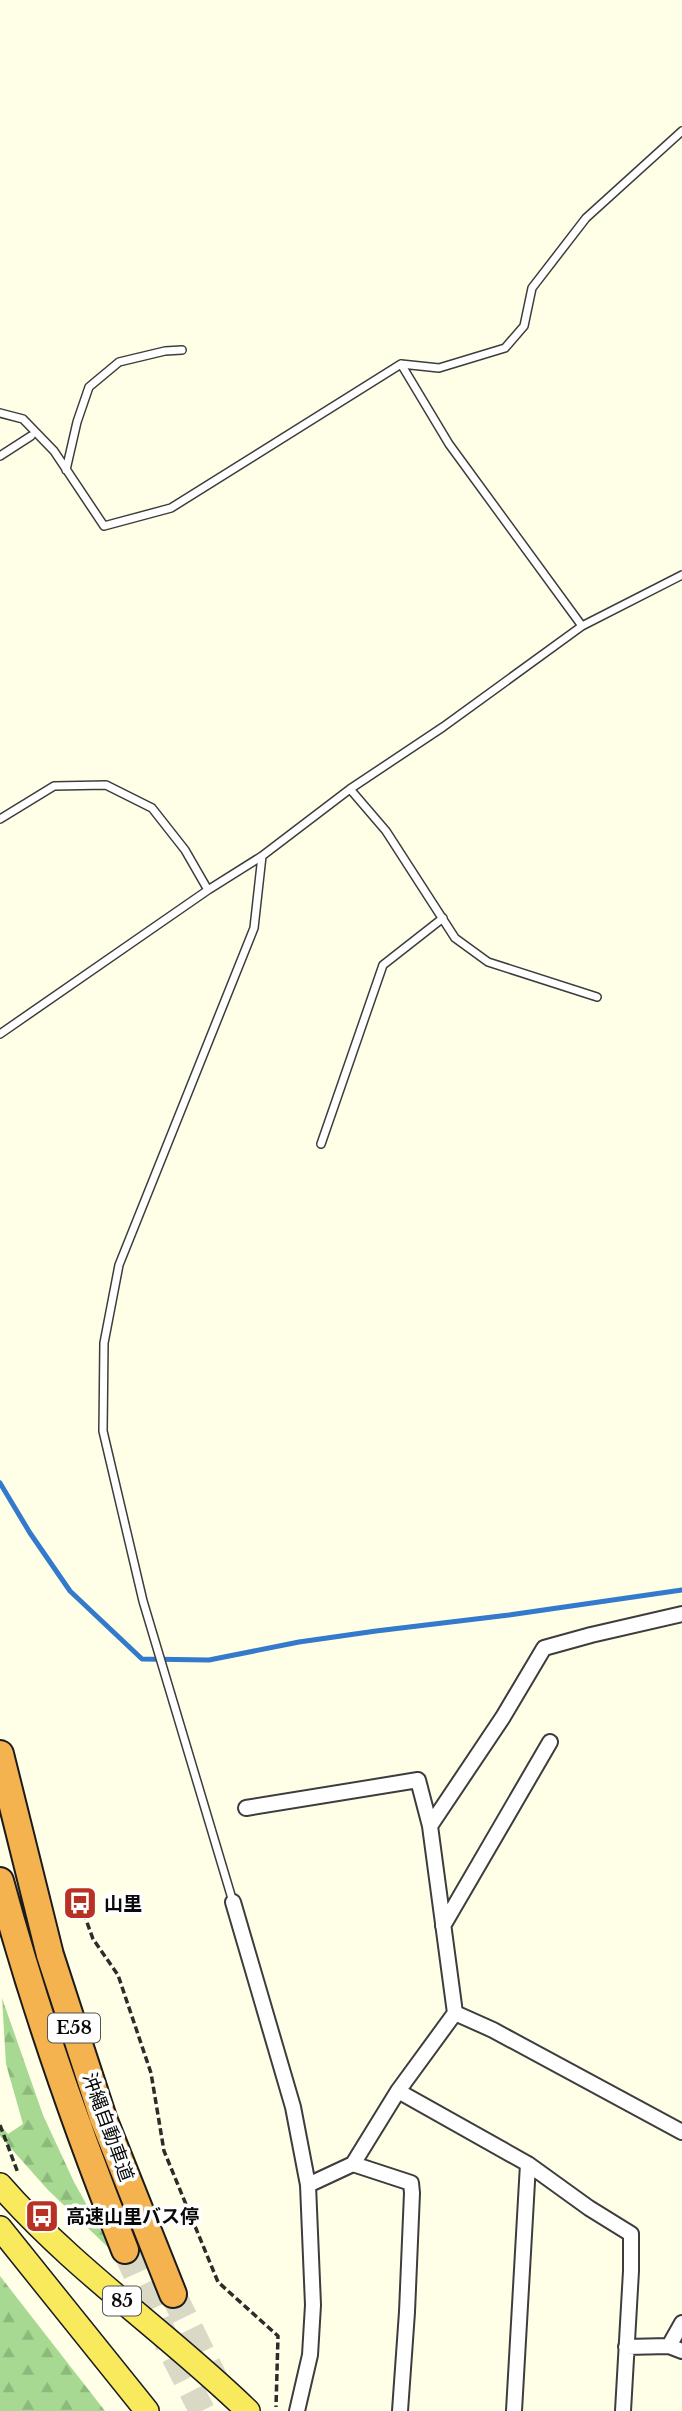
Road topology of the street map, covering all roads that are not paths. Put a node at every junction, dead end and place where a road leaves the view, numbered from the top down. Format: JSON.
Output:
{"nodes":[{"id":1,"x":682,"y":131,"type":"edge"},
{"id":2,"x":182,"y":350,"type":"dead end"},
{"id":3,"x":401,"y":364,"type":"junction"},
{"id":4,"x":0,"y":413,"type":"edge"},
{"id":5,"x":32,"y":436,"type":"dead end"},
{"id":6,"x":0,"y":456,"type":"edge"},
{"id":7,"x":66,"y":470,"type":"junction"},
{"id":8,"x":682,"y":575,"type":"edge"},
{"id":9,"x":582,"y":626,"type":"junction"},
{"id":10,"x":349,"y":789,"type":"junction"},
{"id":11,"x":0,"y":820,"type":"edge"},
{"id":12,"x":262,"y":856,"type":"junction"},
{"id":13,"x":208,"y":890,"type":"junction"},
{"id":14,"x":443,"y":918,"type":"junction"},
{"id":15,"x":597,"y":997,"type":"dead end"},
{"id":16,"x":0,"y":1034,"type":"edge"},
{"id":17,"x":321,"y":1144,"type":"dead end"},
{"id":18,"x":682,"y":1614,"type":"edge"},
{"id":19,"x":550,"y":1742,"type":"dead end"},
{"id":20,"x":0,"y":1754,"type":"edge"},
{"id":21,"x":246,"y":1808,"type":"dead end"},
{"id":22,"x":430,"y":1826,"type":"junction"},
{"id":23,"x":0,"y":1881,"type":"edge"},
{"id":24,"x":233,"y":1902,"type":"joint"},
{"id":25,"x":443,"y":1926,"type":"junction"},
{"id":26,"x":455,"y":2013,"type":"junction"},
{"id":27,"x":398,"y":2091,"type":"junction"},
{"id":28,"x":681,"y":2129,"type":"edge"},
{"id":29,"x":353,"y":2164,"type":"junction"},
{"id":30,"x":528,"y":2164,"type":"junction"},
{"id":31,"x":9,"y":2179,"type":"edge"},
{"id":32,"x":307,"y":2185,"type":"junction"},
{"id":33,"x":0,"y":2228,"type":"edge"},
{"id":34,"x":125,"y":2250,"type":"tunnel mouth"},
{"id":35,"x":173,"y":2294,"type":"tunnel mouth"},
{"id":36,"x":682,"y":2323,"type":"edge"},
{"id":37,"x":626,"y":2347,"type":"junction"},
{"id":38,"x":676,"y":2348,"type":"edge"},
{"id":39,"x":148,"y":2411,"type":"edge"},
{"id":40,"x":248,"y":2411,"type":"edge"},
{"id":41,"x":297,"y":2411,"type":"edge"},
{"id":42,"x":400,"y":2411,"type":"edge"},
{"id":43,"x":514,"y":2411,"type":"edge"},
{"id":44,"x":622,"y":2411,"type":"edge"}],
"edges":[{"from":1,"to":3,"type":"lane"},
{"from":2,"to":7,"type":"lane"},
{"from":3,"to":7,"type":"lane"},
{"from":3,"to":9,"type":"lane"},
{"from":4,"to":7,"type":"lane"},
{"from":5,"to":6,"type":"lane"},
{"from":8,"to":9,"type":"lane"},
{"from":9,"to":10,"type":"lane"},
{"from":10,"to":12,"type":"lane"},
{"from":10,"to":14,"type":"lane"},
{"from":11,"to":13,"type":"lane"},
{"from":12,"to":13,"type":"lane"},
{"from":12,"to":24,"type":"lane"},
{"from":13,"to":16,"type":"lane"},
{"from":14,"to":15,"type":"lane"},
{"from":14,"to":17,"type":"lane"},
{"from":18,"to":22,"type":"street"},
{"from":19,"to":25,"type":"street"},
{"from":20,"to":35,"type":"highway","name":"沖縄自動車道","number":"E58"},
{"from":21,"to":22,"type":"street"},
{"from":22,"to":25,"type":"street"},
{"from":23,"to":34,"type":"highway","name":"沖縄自動車道","number":"E58"},
{"from":24,"to":32,"type":"street"},
{"from":25,"to":26,"type":"street"},
{"from":26,"to":27,"type":"street"},
{"from":26,"to":28,"type":"street"},
{"from":27,"to":29,"type":"street"},
{"from":27,"to":30,"type":"street"},
{"from":29,"to":32,"type":"street"},
{"from":29,"to":42,"type":"street"},
{"from":30,"to":37,"type":"street"},
{"from":30,"to":43,"type":"street"},
{"from":31,"to":40,"type":"main road","number":"85"},
{"from":32,"to":41,"type":"street"},
{"from":33,"to":39,"type":"main road","number":"85"},
{"from":36,"to":38,"type":"street"},
{"from":37,"to":38,"type":"street"},
{"from":37,"to":44,"type":"street"}]}
